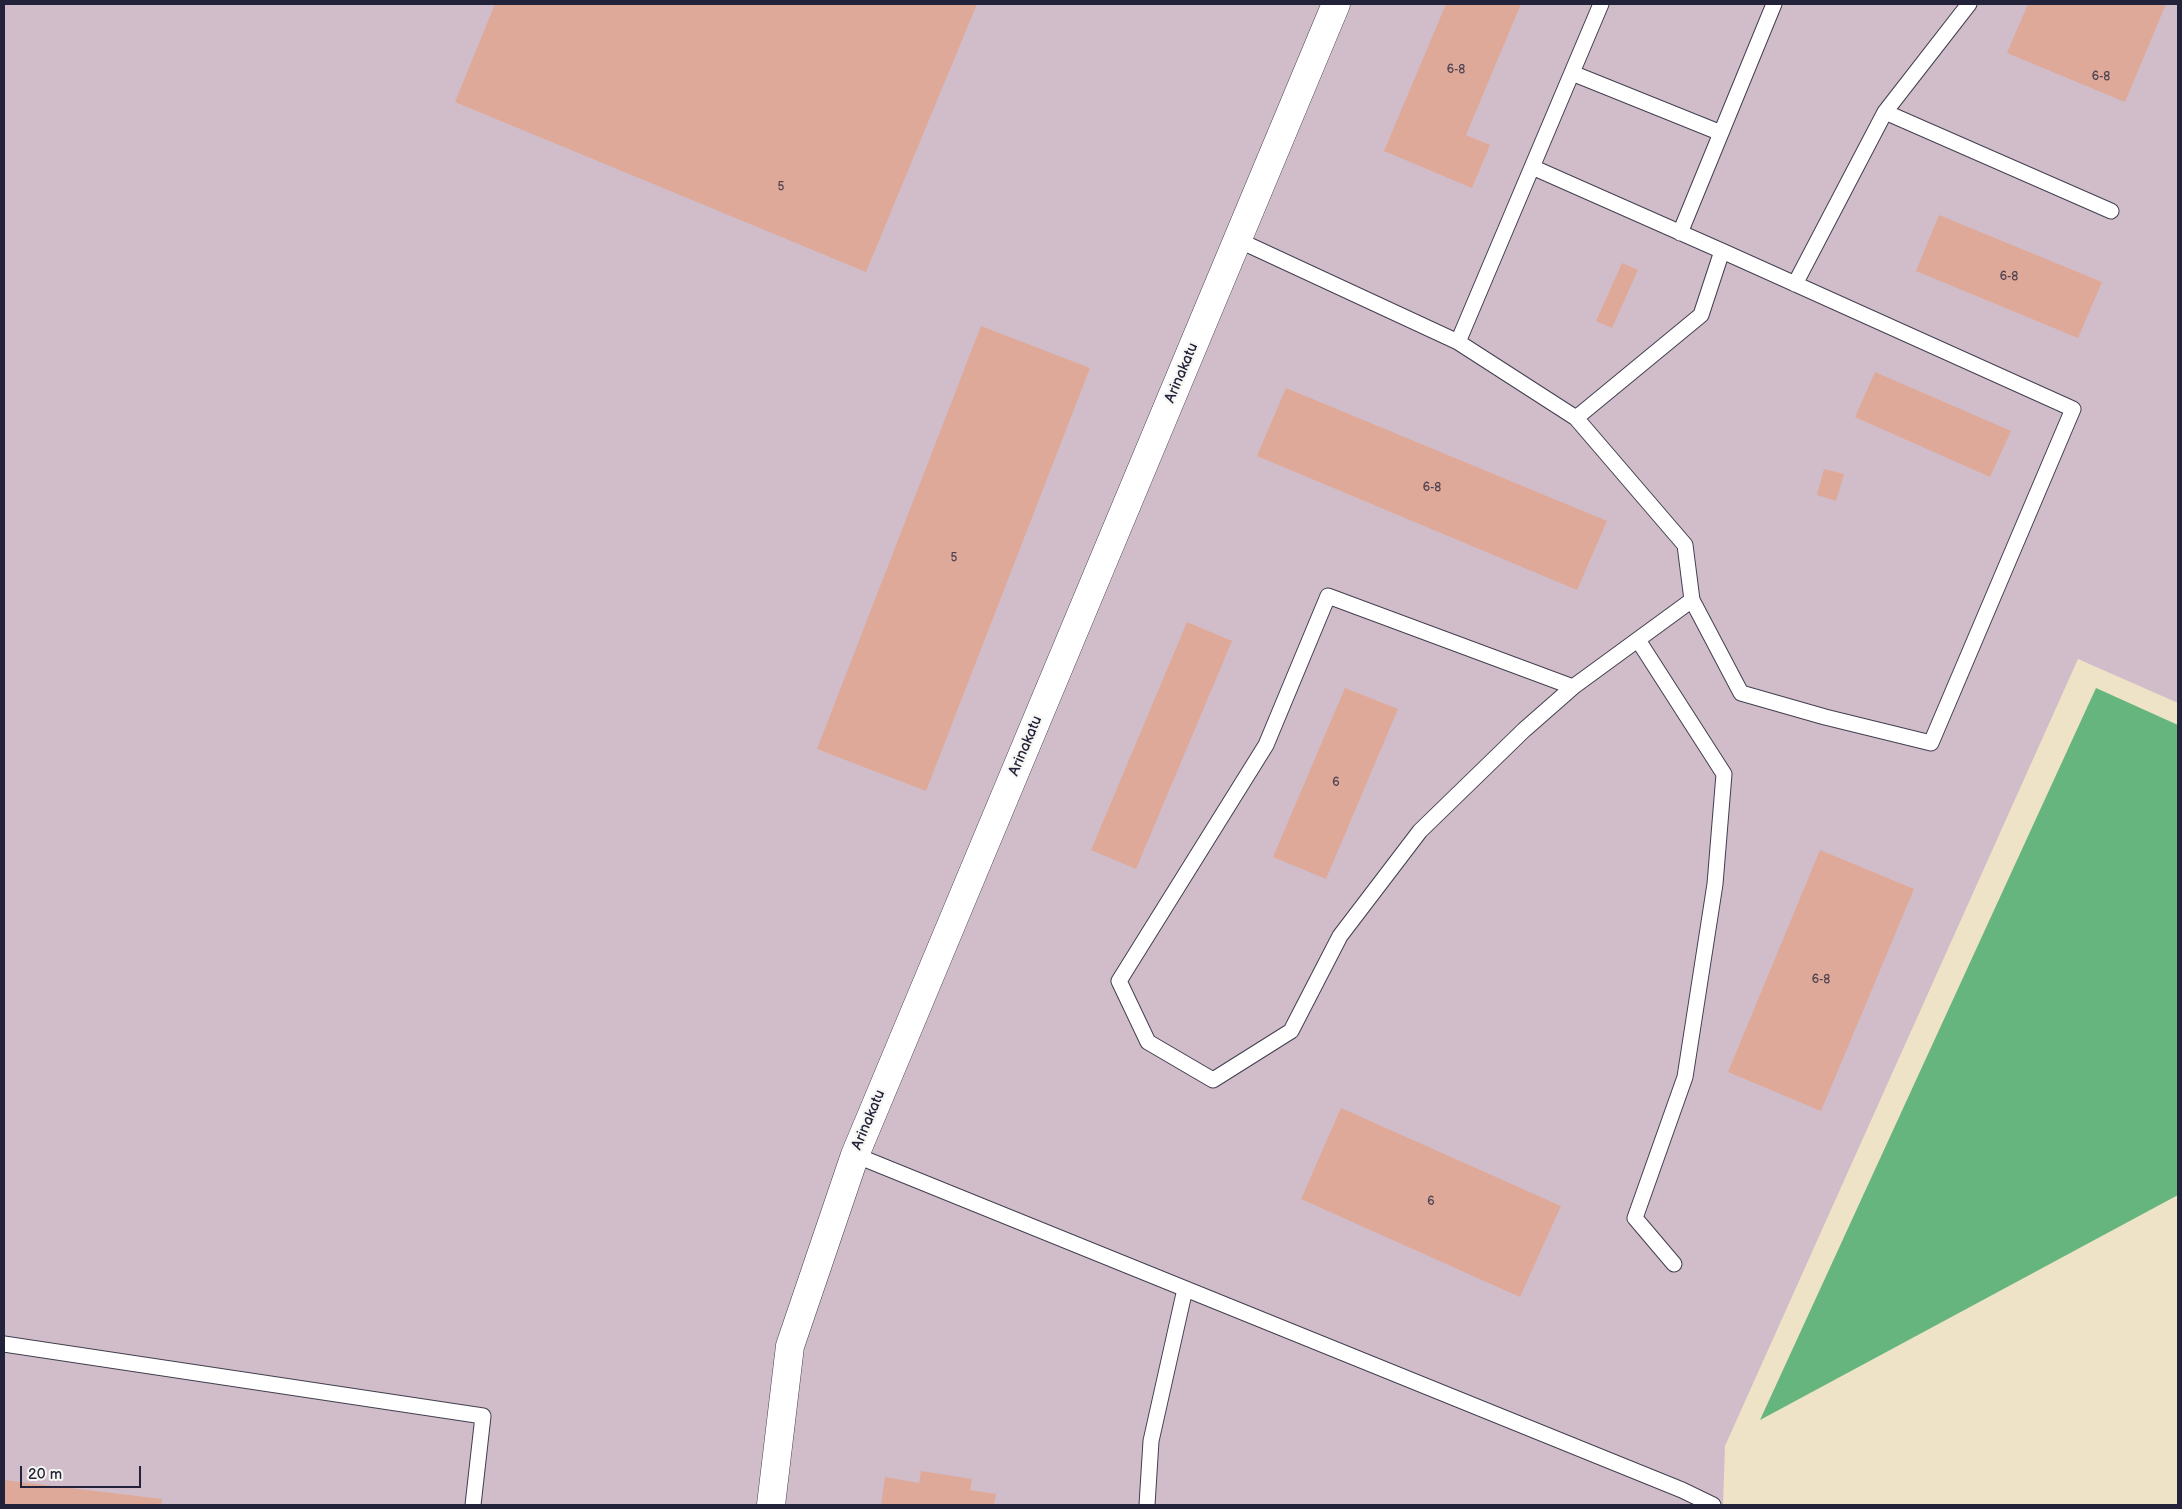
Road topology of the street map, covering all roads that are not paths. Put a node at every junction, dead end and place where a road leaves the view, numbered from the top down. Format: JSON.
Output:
{"nodes":[{"id":1,"x":1336,"y":4,"type":"edge"},
{"id":2,"x":1601,"y":4,"type":"edge"},
{"id":3,"x":1774,"y":4,"type":"edge"},
{"id":4,"x":1969,"y":4,"type":"edge"},
{"id":5,"x":1572,"y":73,"type":"junction"},
{"id":6,"x":1885,"y":112,"type":"junction"},
{"id":7,"x":1721,"y":133,"type":"junction"},
{"id":8,"x":1532,"y":167,"type":"junction"},
{"id":9,"x":2111,"y":211,"type":"dead end"},
{"id":10,"x":1680,"y":233,"type":"junction"},
{"id":11,"x":1238,"y":240,"type":"junction"},
{"id":12,"x":1722,"y":251,"type":"junction"},
{"id":13,"x":1795,"y":284,"type":"junction"},
{"id":14,"x":1458,"y":342,"type":"junction"},
{"id":15,"x":1576,"y":418,"type":"junction"},
{"id":16,"x":1692,"y":600,"type":"junction"},
{"id":17,"x":1638,"y":640,"type":"junction"},
{"id":18,"x":1573,"y":686,"type":"junction"},
{"id":19,"x":855,"y":1154,"type":"junction"},
{"id":20,"x":1674,"y":1264,"type":"dead end"},
{"id":21,"x":1185,"y":1288,"type":"junction"},
{"id":22,"x":4,"y":1344,"type":"edge"},
{"id":23,"x":473,"y":1505,"type":"edge"},
{"id":24,"x":771,"y":1505,"type":"edge"},
{"id":25,"x":1147,"y":1505,"type":"edge"},
{"id":26,"x":1713,"y":1505,"type":"edge"}],
"edges":[{"from":1,"to":11,"type":"street","name":"Arinakatu"},
{"from":2,"to":5,"type":"lane"},
{"from":3,"to":7,"type":"lane"},
{"from":4,"to":6,"type":"lane"},
{"from":5,"to":7,"type":"lane"},
{"from":5,"to":8,"type":"lane"},
{"from":6,"to":9,"type":"lane"},
{"from":6,"to":13,"type":"lane"},
{"from":7,"to":10,"type":"lane"},
{"from":8,"to":10,"type":"lane"},
{"from":8,"to":14,"type":"lane"},
{"from":10,"to":12,"type":"lane"},
{"from":11,"to":14,"type":"lane"},
{"from":11,"to":19,"type":"street","name":"Arinakatu"},
{"from":12,"to":13,"type":"lane"},
{"from":12,"to":15,"type":"lane"},
{"from":13,"to":16,"type":"lane"},
{"from":14,"to":15,"type":"lane"},
{"from":15,"to":16,"type":"lane"},
{"from":16,"to":17,"type":"lane"},
{"from":17,"to":18,"type":"lane"},
{"from":17,"to":20,"type":"lane"},
{"from":18,"to":18,"type":"lane"},
{"from":19,"to":21,"type":"lane"},
{"from":19,"to":24,"type":"street","name":"Arinakatu"},
{"from":21,"to":25,"type":"lane"},
{"from":21,"to":26,"type":"lane"},
{"from":22,"to":23,"type":"lane"}]}
